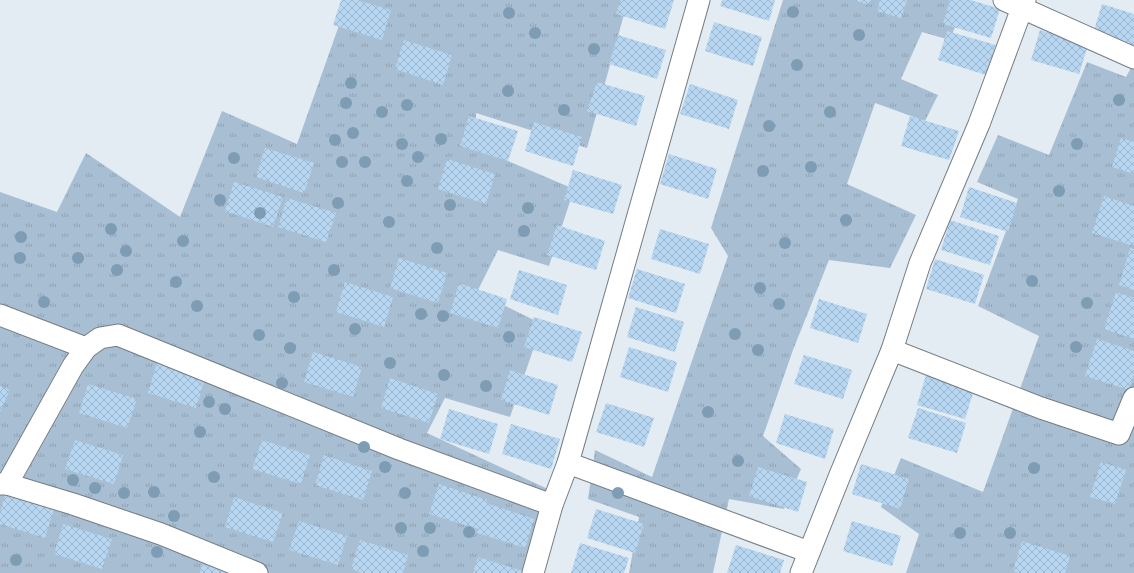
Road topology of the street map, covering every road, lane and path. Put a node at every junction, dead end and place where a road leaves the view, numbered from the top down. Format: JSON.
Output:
{"nodes":[{"id":1,"x":699,"y":0,"type":"edge"},
{"id":2,"x":1017,"y":3,"type":"edge"},
{"id":3,"x":1134,"y":58,"type":"edge"},
{"id":4,"x":0,"y":315,"type":"edge"},
{"id":5,"x":86,"y":348,"type":"junction"},
{"id":6,"x":892,"y":350,"type":"junction"},
{"id":7,"x":1134,"y":398,"type":"edge"},
{"id":8,"x":1126,"y":438,"type":"edge"},
{"id":9,"x":568,"y":463,"type":"junction"},
{"id":10,"x":3,"y":484,"type":"edge"},
{"id":11,"x":552,"y":505,"type":"junction"},
{"id":12,"x":809,"y":552,"type":"junction"},
{"id":13,"x":258,"y":573,"type":"edge"},
{"id":14,"x":533,"y":573,"type":"edge"},
{"id":15,"x":801,"y":573,"type":"edge"}],
"edges":[{"from":1,"to":9,"type":"street"},
{"from":2,"to":3,"type":"street"},
{"from":2,"to":6,"type":"street"},
{"from":4,"to":5,"type":"street"},
{"from":5,"to":10,"type":"street"},
{"from":5,"to":11,"type":"street"},
{"from":6,"to":8,"type":"street"},
{"from":6,"to":12,"type":"street"},
{"from":7,"to":8,"type":"street"},
{"from":9,"to":11,"type":"street"},
{"from":9,"to":12,"type":"street"},
{"from":10,"to":13,"type":"street"},
{"from":11,"to":14,"type":"street"},
{"from":12,"to":15,"type":"street"}]}
